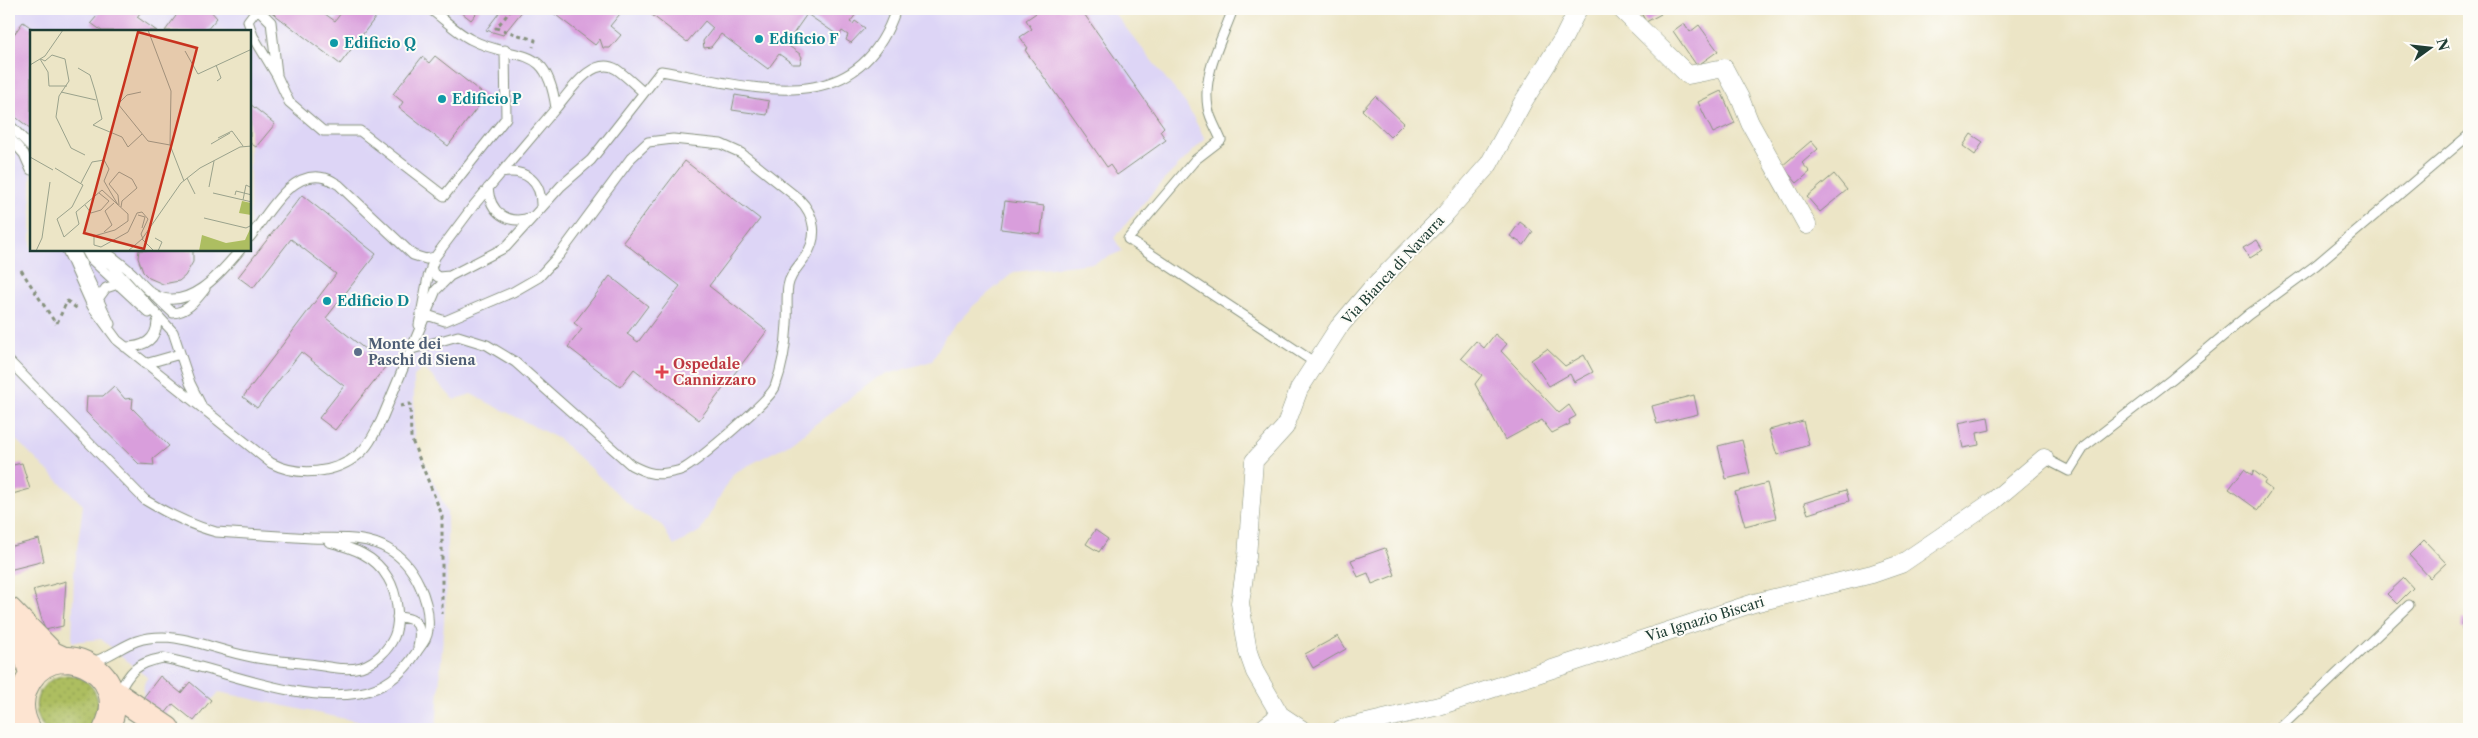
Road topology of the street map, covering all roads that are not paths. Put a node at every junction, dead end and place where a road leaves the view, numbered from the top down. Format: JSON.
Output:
{"nodes":[{"id":1,"x":257,"y":9,"type":"edge"},
{"id":2,"x":430,"y":9,"type":"edge"},
{"id":3,"x":896,"y":9,"type":"edge"},
{"id":4,"x":1233,"y":9,"type":"edge"},
{"id":5,"x":1578,"y":9,"type":"edge"},
{"id":6,"x":1621,"y":9,"type":"edge"},
{"id":7,"x":505,"y":50,"type":"junction"},
{"id":8,"x":277,"y":76,"type":"junction"},
{"id":9,"x":643,"y":92,"type":"junction"},
{"id":10,"x":556,"y":108,"type":"junction"},
{"id":11,"x":9,"y":124,"type":"edge"},
{"id":12,"x":2469,"y":135,"type":"edge"},
{"id":13,"x":9,"y":137,"type":"edge"},
{"id":14,"x":30,"y":146,"type":"edge"},
{"id":15,"x":30,"y":168,"type":"edge"},
{"id":16,"x":501,"y":172,"type":"junction"},
{"id":17,"x":488,"y":188,"type":"junction"},
{"id":18,"x":542,"y":207,"type":"junction"},
{"id":19,"x":532,"y":217,"type":"junction"},
{"id":20,"x":1807,"y":225,"type":"dead end"},
{"id":21,"x":251,"y":236,"type":"edge"},
{"id":22,"x":68,"y":251,"type":"edge"},
{"id":23,"x":75,"y":251,"type":"edge"},
{"id":24,"x":87,"y":251,"type":"edge"},
{"id":25,"x":93,"y":251,"type":"edge"},
{"id":26,"x":104,"y":251,"type":"edge"},
{"id":27,"x":239,"y":251,"type":"edge"},
{"id":28,"x":435,"y":257,"type":"junction"},
{"id":29,"x":431,"y":267,"type":"junction"},
{"id":30,"x":450,"y":276,"type":"junction"},
{"id":31,"x":212,"y":281,"type":"junction"},
{"id":32,"x":118,"y":284,"type":"junction"},
{"id":33,"x":151,"y":292,"type":"junction"},
{"id":34,"x":95,"y":303,"type":"junction"},
{"id":35,"x":427,"y":314,"type":"junction"},
{"id":36,"x":445,"y":321,"type":"junction"},
{"id":37,"x":157,"y":322,"type":"junction"},
{"id":38,"x":417,"y":338,"type":"junction"},
{"id":39,"x":449,"y":338,"type":"junction"},
{"id":40,"x":125,"y":347,"type":"junction"},
{"id":41,"x":412,"y":349,"type":"junction"},
{"id":42,"x":180,"y":352,"type":"junction"},
{"id":43,"x":9,"y":362,"type":"edge"},
{"id":44,"x":1314,"y":362,"type":"junction"},
{"id":45,"x":145,"y":364,"type":"junction"},
{"id":46,"x":202,"y":408,"type":"junction"},
{"id":47,"x":2044,"y":458,"type":"joint"},
{"id":48,"x":314,"y":538,"type":"junction"},
{"id":49,"x":2409,"y":605,"type":"dead end"},
{"id":50,"x":9,"y":610,"type":"edge"},
{"id":51,"x":397,"y":617,"type":"junction"},
{"id":52,"x":9,"y":635,"type":"edge"},
{"id":53,"x":417,"y":652,"type":"junction"},
{"id":54,"x":76,"y":662,"type":"junction"},
{"id":55,"x":130,"y":674,"type":"junction"},
{"id":56,"x":118,"y":698,"type":"junction"},
{"id":57,"x":23,"y":708,"type":"edge"},
{"id":58,"x":1280,"y":715,"type":"junction"},
{"id":59,"x":106,"y":729,"type":"edge"},
{"id":60,"x":167,"y":729,"type":"edge"},
{"id":61,"x":1262,"y":729,"type":"edge"},
{"id":62,"x":1301,"y":729,"type":"edge"},
{"id":63,"x":1341,"y":729,"type":"edge"},
{"id":64,"x":2279,"y":729,"type":"edge"}],
"edges":[{"from":1,"to":8,"type":"lane"},
{"from":1,"to":8,"type":"lane"},
{"from":2,"to":7,"type":"lane"},
{"from":3,"to":9,"type":"lane"},
{"from":4,"to":44,"type":"lane"},
{"from":5,"to":44,"type":"street","name":"Via Bianca di Navarra"},
{"from":6,"to":20,"type":"street"},
{"from":7,"to":8,"type":"lane"},
{"from":7,"to":10,"type":"lane"},
{"from":9,"to":10,"type":"lane"},
{"from":9,"to":18,"type":"lane"},
{"from":10,"to":16,"type":"lane"},
{"from":11,"to":14,"type":"lane"},
{"from":12,"to":47,"type":"lane"},
{"from":13,"to":15,"type":"lane"},
{"from":16,"to":17,"type":"lane"},
{"from":16,"to":18,"type":"lane"},
{"from":17,"to":19,"type":"lane"},
{"from":17,"to":28,"type":"lane"},
{"from":18,"to":19,"type":"lane"},
{"from":19,"to":30,"type":"lane"},
{"from":21,"to":28,"type":"lane"},
{"from":22,"to":34,"type":"lane"},
{"from":23,"to":34,"type":"lane"},
{"from":24,"to":32,"type":"lane"},
{"from":25,"to":42,"type":"lane"},
{"from":26,"to":33,"type":"lane"},
{"from":27,"to":31,"type":"lane"},
{"from":28,"to":29,"type":"lane"},
{"from":29,"to":30,"type":"lane"},
{"from":29,"to":38,"type":"lane"},
{"from":30,"to":35,"type":"lane"},
{"from":31,"to":33,"type":"lane"},
{"from":31,"to":33,"type":"lane"},
{"from":32,"to":34,"type":"lane"},
{"from":32,"to":37,"type":"lane"},
{"from":34,"to":40,"type":"lane"},
{"from":35,"to":36,"type":"lane"},
{"from":35,"to":38,"type":"lane"},
{"from":36,"to":39,"type":"lane"},
{"from":36,"to":39,"type":"lane"},
{"from":37,"to":40,"type":"lane"},
{"from":37,"to":42,"type":"lane"},
{"from":38,"to":41,"type":"lane"},
{"from":39,"to":41,"type":"lane"},
{"from":40,"to":45,"type":"lane"},
{"from":41,"to":46,"type":"lane"},
{"from":42,"to":45,"type":"lane"},
{"from":42,"to":46,"type":"lane"},
{"from":43,"to":48,"type":"lane"},
{"from":44,"to":58,"type":"street","name":"Via Bianca di Navarra"},
{"from":45,"to":46,"type":"lane"},
{"from":47,"to":63,"type":"street","name":"Via Ignazio Biscari"},
{"from":48,"to":51,"type":"lane"},
{"from":48,"to":53,"type":"lane"},
{"from":49,"to":64,"type":"lane"},
{"from":50,"to":54,"type":"main road"},
{"from":51,"to":53,"type":"lane"},
{"from":51,"to":54,"type":"lane"},
{"from":52,"to":57,"type":"main road"},
{"from":53,"to":55,"type":"lane"},
{"from":54,"to":56,"type":"main road"},
{"from":54,"to":57,"type":"main road"},
{"from":55,"to":56,"type":"lane"},
{"from":55,"to":56,"type":"lane"},
{"from":56,"to":59,"type":"main road"},
{"from":56,"to":60,"type":"main road"},
{"from":58,"to":61,"type":"street"},
{"from":58,"to":62,"type":"street"}]}
